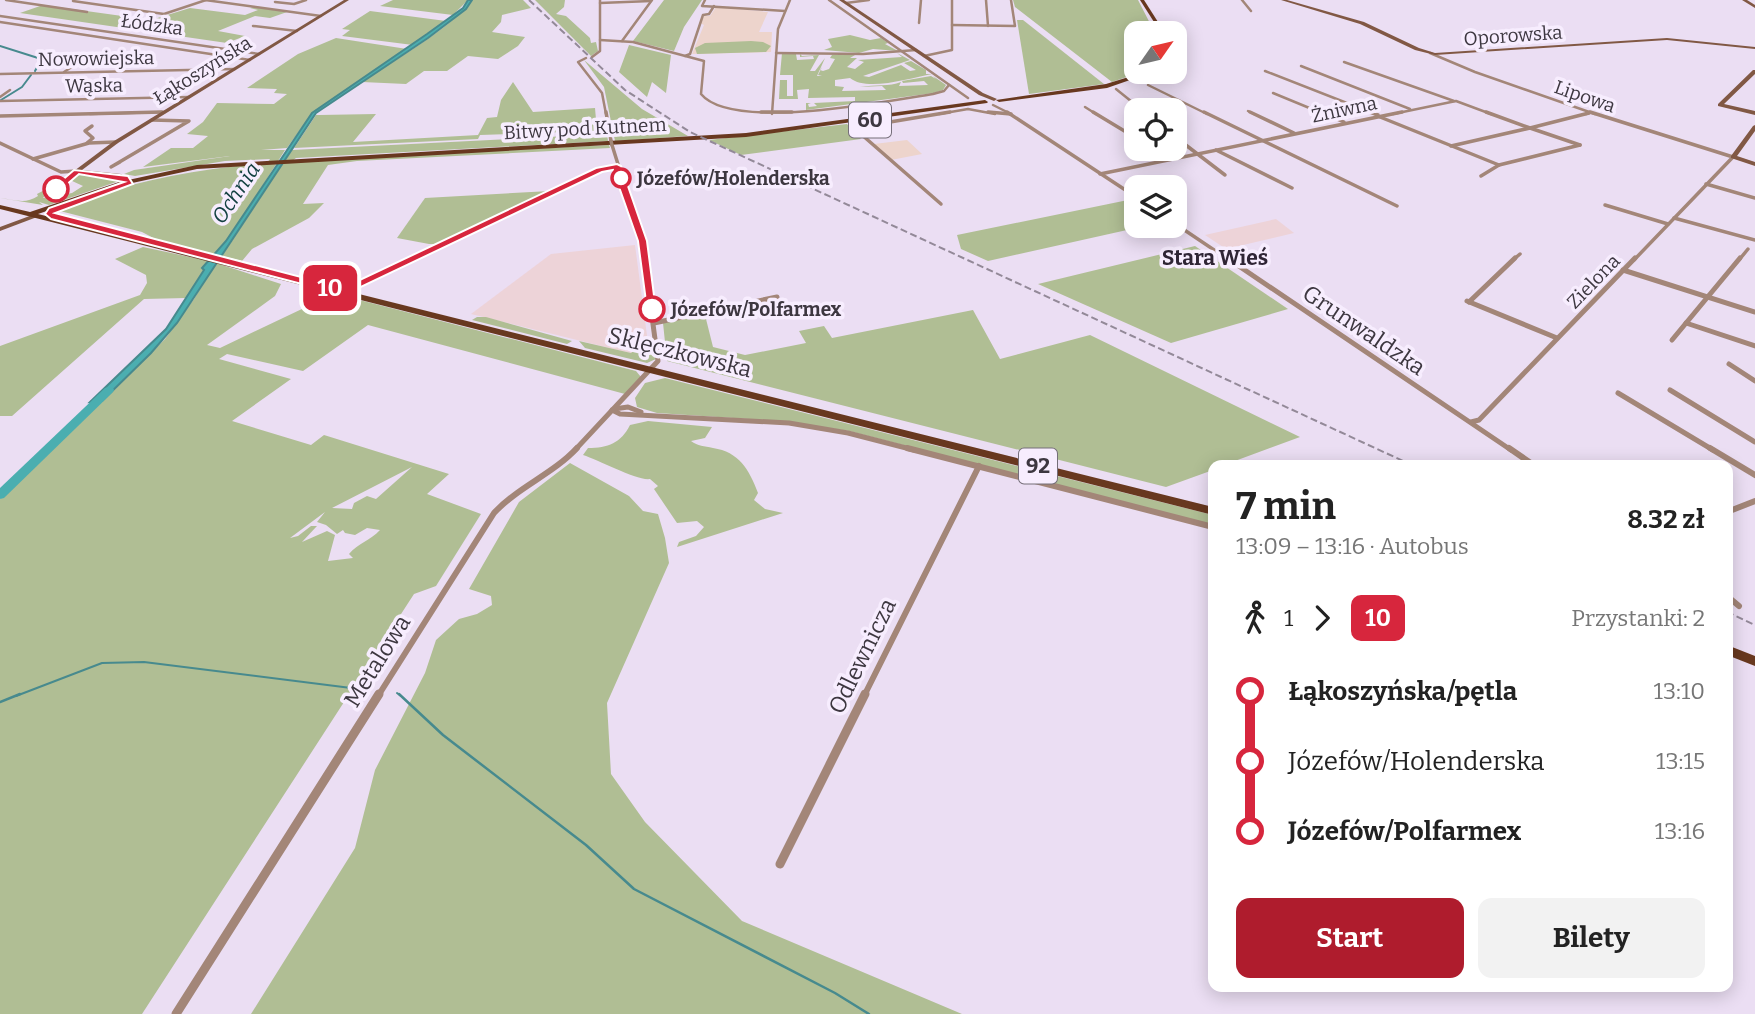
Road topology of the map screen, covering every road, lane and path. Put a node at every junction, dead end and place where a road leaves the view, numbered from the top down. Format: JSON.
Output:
{"nodes":[{"id":1,"x":6,"y":0,"type":"edge"},
{"id":2,"x":106,"y":0,"type":"edge"},
{"id":3,"x":204,"y":0,"type":"edge"},
{"id":4,"x":280,"y":0,"type":"edge"},
{"id":5,"x":306,"y":0,"type":"edge"},
{"id":6,"x":347,"y":0,"type":"edge"},
{"id":7,"x":652,"y":0,"type":"edge"},
{"id":8,"x":705,"y":0,"type":"edge"},
{"id":9,"x":790,"y":0,"type":"edge"},
{"id":10,"x":829,"y":0,"type":"edge"},
{"id":11,"x":869,"y":0,"type":"edge"},
{"id":12,"x":921,"y":0,"type":"edge"},
{"id":13,"x":952,"y":0,"type":"edge"},
{"id":14,"x":986,"y":0,"type":"edge"},
{"id":15,"x":1011,"y":0,"type":"edge"},
{"id":16,"x":1142,"y":0,"type":"edge"},
{"id":17,"x":1242,"y":0,"type":"edge"},
{"id":18,"x":1283,"y":0,"type":"edge"},
{"id":19,"x":1744,"y":0,"type":"edge"},
{"id":20,"x":74,"y":1,"type":"edge"},
{"id":21,"x":275,"y":2,"type":"junction"},
{"id":22,"x":600,"y":2,"type":"edge"},
{"id":23,"x":844,"y":2,"type":"edge"},
{"id":24,"x":93,"y":4,"type":"junction"},
{"id":25,"x":714,"y":6,"type":"junction"},
{"id":26,"x":1755,"y":7,"type":"edge"},
{"id":27,"x":261,"y":8,"type":"junction"},
{"id":28,"x":785,"y":11,"type":"junction"},
{"id":29,"x":1251,"y":11,"type":"dead end"},
{"id":30,"x":87,"y":12,"type":"dead end"},
{"id":31,"x":0,"y":16,"type":"edge"},
{"id":32,"x":321,"y":16,"type":"junction"},
{"id":33,"x":19,"y":18,"type":"junction"},
{"id":34,"x":1155,"y":21,"type":"edge"},
{"id":35,"x":2,"y":23,"type":"edge"},
{"id":36,"x":919,"y":23,"type":"dead end"},
{"id":37,"x":11,"y":24,"type":"junction"},
{"id":38,"x":952,"y":25,"type":"junction"},
{"id":39,"x":253,"y":26,"type":"dead end"},
{"id":40,"x":988,"y":26,"type":"junction"},
{"id":41,"x":0,"y":28,"type":"edge"},
{"id":42,"x":297,"y":31,"type":"junction"},
{"id":43,"x":600,"y":40,"type":"junction"},
{"id":44,"x":622,"y":41,"type":"junction"},
{"id":45,"x":1755,"y":48,"type":"edge"},
{"id":46,"x":916,"y":50,"type":"junction"},
{"id":47,"x":776,"y":52,"type":"junction"},
{"id":48,"x":901,"y":52,"type":"junction"},
{"id":49,"x":1430,"y":53,"type":"junction"},
{"id":50,"x":259,"y":54,"type":"junction"},
{"id":51,"x":43,"y":55,"type":"dead end"},
{"id":52,"x":98,"y":55,"type":"dead end"},
{"id":53,"x":685,"y":56,"type":"junction"},
{"id":54,"x":924,"y":56,"type":"junction"},
{"id":55,"x":592,"y":57,"type":"dead end"},
{"id":56,"x":586,"y":58,"type":"dead end"},
{"id":57,"x":250,"y":60,"type":"junction"},
{"id":58,"x":81,"y":61,"type":"junction"},
{"id":59,"x":1344,"y":62,"type":"dead end"},
{"id":60,"x":1301,"y":66,"type":"dead end"},
{"id":61,"x":234,"y":69,"type":"junction"},
{"id":62,"x":1265,"y":71,"type":"dead end"},
{"id":63,"x":1755,"y":71,"type":"edge"},
{"id":64,"x":62,"y":73,"type":"junction"},
{"id":65,"x":0,"y":74,"type":"edge"},
{"id":66,"x":1124,"y":80,"type":"edge"},
{"id":67,"x":949,"y":85,"type":"junction"},
{"id":68,"x":1148,"y":85,"type":"dead end"},
{"id":69,"x":1116,"y":89,"type":"dead end"},
{"id":70,"x":10,"y":90,"type":"dead end"},
{"id":71,"x":1273,"y":93,"type":"dead end"},
{"id":72,"x":189,"y":97,"type":"junction"},
{"id":73,"x":1127,"y":98,"type":"edge"},
{"id":74,"x":0,"y":99,"type":"edge"},
{"id":75,"x":967,"y":102,"type":"junction"},
{"id":76,"x":993,"y":102,"type":"junction"},
{"id":77,"x":1456,"y":102,"type":"junction"},
{"id":78,"x":1084,"y":107,"type":"dead end"},
{"id":79,"x":1411,"y":110,"type":"junction"},
{"id":80,"x":1248,"y":111,"type":"dead end"},
{"id":81,"x":165,"y":112,"type":"junction"},
{"id":82,"x":1590,"y":113,"type":"junction"},
{"id":83,"x":1755,"y":113,"type":"edge"},
{"id":84,"x":772,"y":114,"type":"junction"},
{"id":85,"x":1011,"y":114,"type":"junction"},
{"id":86,"x":0,"y":116,"type":"edge"},
{"id":87,"x":1379,"y":116,"type":"junction"},
{"id":88,"x":152,"y":120,"type":"junction"},
{"id":89,"x":1346,"y":123,"type":"junction"},
{"id":90,"x":92,"y":126,"type":"dead end"},
{"id":91,"x":1755,"y":127,"type":"edge"},
{"id":92,"x":1530,"y":128,"type":"junction"},
{"id":93,"x":1124,"y":131,"type":"edge"},
{"id":94,"x":1296,"y":133,"type":"junction"},
{"id":95,"x":1261,"y":141,"type":"junction"},
{"id":96,"x":117,"y":142,"type":"junction"},
{"id":97,"x":0,"y":143,"type":"edge"},
{"id":98,"x":85,"y":145,"type":"junction"},
{"id":99,"x":1187,"y":146,"type":"edge"},
{"id":100,"x":1451,"y":146,"type":"junction"},
{"id":101,"x":1216,"y":150,"type":"junction"},
{"id":102,"x":1197,"y":154,"type":"junction"},
{"id":103,"x":1187,"y":156,"type":"edge"},
{"id":104,"x":1733,"y":157,"type":"junction"},
{"id":105,"x":33,"y":159,"type":"junction"},
{"id":106,"x":1162,"y":161,"type":"edge"},
{"id":107,"x":120,"y":162,"type":"dead end"},
{"id":108,"x":1755,"y":164,"type":"edge"},
{"id":109,"x":1499,"y":165,"type":"junction"},
{"id":110,"x":617,"y":166,"type":"junction"},
{"id":111,"x":77,"y":171,"type":"junction"},
{"id":112,"x":1100,"y":174,"type":"junction"},
{"id":113,"x":1225,"y":175,"type":"dead end"},
{"id":114,"x":1481,"y":176,"type":"dead end"},
{"id":115,"x":129,"y":182,"type":"junction"},
{"id":116,"x":1706,"y":184,"type":"junction"},
{"id":117,"x":1292,"y":188,"type":"dead end"},
{"id":118,"x":1124,"y":189,"type":"edge"},
{"id":119,"x":1755,"y":198,"type":"edge"},
{"id":120,"x":941,"y":204,"type":"dead end"},
{"id":121,"x":0,"y":205,"type":"edge"},
{"id":122,"x":1605,"y":205,"type":"dead end"},
{"id":123,"x":1397,"y":206,"type":"dead end"},
{"id":124,"x":40,"y":213,"type":"junction"},
{"id":125,"x":1674,"y":218,"type":"junction"},
{"id":126,"x":1668,"y":224,"type":"junction"},
{"id":127,"x":0,"y":228,"type":"edge"},
{"id":128,"x":1187,"y":232,"type":"edge"},
{"id":129,"x":1755,"y":240,"type":"edge"},
{"id":130,"x":168,"y":247,"type":"junction"},
{"id":131,"x":1748,"y":249,"type":"dead end"},
{"id":132,"x":1520,"y":254,"type":"dead end"},
{"id":133,"x":1623,"y":270,"type":"junction"},
{"id":134,"x":344,"y":292,"type":"junction"},
{"id":135,"x":777,"y":297,"type":"dead end"},
{"id":136,"x":1708,"y":298,"type":"junction"},
{"id":137,"x":1755,"y":312,"type":"edge"},
{"id":138,"x":654,"y":323,"type":"junction"},
{"id":139,"x":1686,"y":323,"type":"junction"},
{"id":140,"x":1557,"y":338,"type":"junction"},
{"id":141,"x":1672,"y":340,"type":"dead end"},
{"id":142,"x":1755,"y":346,"type":"edge"},
{"id":143,"x":1729,"y":364,"type":"dead end"},
{"id":144,"x":652,"y":369,"type":"junction"},
{"id":145,"x":1755,"y":381,"type":"edge"},
{"id":146,"x":1670,"y":390,"type":"dead end"},
{"id":147,"x":630,"y":392,"type":"junction"},
{"id":148,"x":1618,"y":393,"type":"dead end"},
{"id":149,"x":634,"y":409,"type":"junction"},
{"id":150,"x":612,"y":410,"type":"junction"},
{"id":151,"x":647,"y":415,"type":"junction"},
{"id":152,"x":1471,"y":422,"type":"junction"},
{"id":153,"x":1755,"y":442,"type":"edge"},
{"id":154,"x":1526,"y":460,"type":"edge"},
{"id":155,"x":1730,"y":460,"type":"edge"},
{"id":156,"x":1733,"y":462,"type":"edge"},
{"id":157,"x":979,"y":466,"type":"junction"},
{"id":158,"x":1755,"y":475,"type":"edge"},
{"id":159,"x":1755,"y":501,"type":"edge"},
{"id":160,"x":1208,"y":509,"type":"edge"},
{"id":161,"x":1733,"y":510,"type":"edge"},
{"id":162,"x":1208,"y":526,"type":"edge"},
{"id":163,"x":1733,"y":601,"type":"edge"},
{"id":164,"x":1739,"y":606,"type":"dead end"},
{"id":165,"x":1733,"y":652,"type":"edge"},
{"id":166,"x":1733,"y":658,"type":"edge"},
{"id":167,"x":1755,"y":661,"type":"edge"},
{"id":168,"x":1755,"y":667,"type":"edge"},
{"id":169,"x":780,"y":864,"type":"dead end"},
{"id":170,"x":176,"y":1014,"type":"edge"}],
"edges":[{"from":1,"to":30,"type":"street"},
{"from":2,"to":24,"type":"street"},
{"from":3,"to":24,"type":"street"},
{"from":3,"to":27,"type":"street"},
{"from":4,"to":21,"type":"street"},
{"from":5,"to":21,"type":"street"},
{"from":6,"to":32,"type":"street","name":"Łąkoszyńska"},
{"from":7,"to":22,"type":"street"},
{"from":7,"to":44,"type":"street"},
{"from":8,"to":25,"type":"street"},
{"from":9,"to":28,"type":"street"},
{"from":10,"to":48,"type":"street"},
{"from":11,"to":23,"type":"street"},
{"from":12,"to":36,"type":"street"},
{"from":13,"to":38,"type":"street"},
{"from":14,"to":40,"type":"street"},
{"from":15,"to":40,"type":"street"},
{"from":16,"to":34,"type":"main road"},
{"from":17,"to":29,"type":"street"},
{"from":18,"to":49,"type":"street","name":"Oporowska"},
{"from":19,"to":26,"type":"street"},
{"from":20,"to":24,"type":"street"},
{"from":21,"to":27,"type":"street"},
{"from":22,"to":43,"type":"street"},
{"from":23,"to":46,"type":"street"},
{"from":25,"to":28,"type":"street"},
{"from":25,"to":53,"type":"street"},
{"from":27,"to":32,"type":"street"},
{"from":28,"to":47,"type":"street"},
{"from":31,"to":33,"type":"street","name":"Łódzka"},
{"from":32,"to":42,"type":"street","name":"Łąkoszyńska"},
{"from":33,"to":35,"type":"street"},
{"from":33,"to":50,"type":"street","name":"Łódzka"},
{"from":35,"to":37,"type":"street"},
{"from":37,"to":41,"type":"street"},
{"from":37,"to":57,"type":"street"},
{"from":38,"to":40,"type":"street"},
{"from":38,"to":54,"type":"street"},
{"from":39,"to":42,"type":"street"},
{"from":42,"to":50,"type":"street","name":"Łąkoszyńska"},
{"from":43,"to":44,"type":"street"},
{"from":43,"to":55,"type":"street"},
{"from":44,"to":53,"type":"street"},
{"from":45,"to":49,"type":"street","name":"Oporowska"},
{"from":46,"to":48,"type":"street"},
{"from":46,"to":54,"type":"street"},
{"from":47,"to":48,"type":"street"},
{"from":47,"to":84,"type":"street"},
{"from":48,"to":67,"type":"street"},
{"from":49,"to":82,"type":"street","name":"Lipowa"},
{"from":50,"to":57,"type":"street","name":"Łąkoszyńska"},
{"from":51,"to":58,"type":"street"},
{"from":52,"to":58,"type":"street"},
{"from":53,"to":84,"type":"street"},
{"from":54,"to":76,"type":"street"},
{"from":56,"to":110,"type":"street"},
{"from":57,"to":61,"type":"street","name":"Łąkoszyńska"},
{"from":58,"to":64,"type":"street"},
{"from":59,"to":77,"type":"street"},
{"from":60,"to":79,"type":"street"},
{"from":61,"to":64,"type":"street","name":"Nowowiejska"},
{"from":61,"to":72,"type":"street","name":"Łąkoszyńska"},
{"from":62,"to":87,"type":"street"},
{"from":63,"to":83,"type":"street"},
{"from":64,"to":65,"type":"street","name":"Nowowiejska"},
{"from":66,"to":76,"type":"main road","name":"Bitwy pod Kutnem","number":"60"},
{"from":67,"to":75,"type":"street"},
{"from":67,"to":84,"type":"street"},
{"from":68,"to":95,"type":"street"},
{"from":69,"to":73,"type":"street"},
{"from":70,"to":74,"type":"street"},
{"from":71,"to":89,"type":"street"},
{"from":72,"to":74,"type":"street","name":"Wąska"},
{"from":72,"to":81,"type":"street","name":"Łąkoszyńska"},
{"from":75,"to":76,"type":"main road","name":"Bitwy pod Kutnem","number":"60"},
{"from":75,"to":115,"type":"main road","name":"Bitwy pod Kutnem","number":"60"},
{"from":76,"to":85,"type":"street"},
{"from":77,"to":79,"type":"street","name":"Żniwna"},
{"from":77,"to":92,"type":"street","name":"Żniwna"},
{"from":78,"to":93,"type":"street"},
{"from":79,"to":87,"type":"street","name":"Żniwna"},
{"from":80,"to":94,"type":"street"},
{"from":81,"to":86,"type":"street"},
{"from":81,"to":88,"type":"street","name":"Łąkoszyńska"},
{"from":82,"to":92,"type":"street"},
{"from":82,"to":104,"type":"street","name":"Lipowa"},
{"from":85,"to":112,"type":"street"},
{"from":85,"to":120,"type":"street"},
{"from":87,"to":89,"type":"street","name":"Żniwna"},
{"from":87,"to":100,"type":"street"},
{"from":88,"to":96,"type":"street","name":"Łąkoszyńska"},
{"from":88,"to":107,"type":"street"},
{"from":89,"to":94,"type":"street","name":"Żniwna"},
{"from":90,"to":98,"type":"street"},
{"from":91,"to":104,"type":"street"},
{"from":92,"to":100,"type":"street"},
{"from":92,"to":109,"type":"street","name":"Żniwna"},
{"from":94,"to":95,"type":"street","name":"Żniwna"},
{"from":95,"to":101,"type":"street","name":"Żniwna"},
{"from":95,"to":123,"type":"street"},
{"from":96,"to":98,"type":"street"},
{"from":96,"to":111,"type":"street","name":"Łąkoszyńska"},
{"from":97,"to":105,"type":"street"},
{"from":98,"to":105,"type":"street"},
{"from":99,"to":102,"type":"street"},
{"from":100,"to":109,"type":"street"},
{"from":101,"to":102,"type":"street","name":"Żniwna"},
{"from":101,"to":117,"type":"street"},
{"from":102,"to":103,"type":"street","name":"Żniwna"},
{"from":102,"to":113,"type":"street"},
{"from":104,"to":108,"type":"street"},
{"from":104,"to":116,"type":"street","name":"Zielona"},
{"from":105,"to":111,"type":"street"},
{"from":106,"to":112,"type":"street","name":"Żniwna"},
{"from":109,"to":114,"type":"street"},
{"from":110,"to":134,"type":"street"},
{"from":110,"to":138,"type":"street"},
{"from":111,"to":115,"type":"street"},
{"from":112,"to":118,"type":"street"},
{"from":115,"to":124,"type":"main road","name":"Bitwy pod Kutnem","number":"60"},
{"from":116,"to":119,"type":"street"},
{"from":116,"to":125,"type":"street","name":"Zielona"},
{"from":121,"to":124,"type":"main road"},
{"from":122,"to":126,"type":"street"},
{"from":124,"to":127,"type":"street"},
{"from":124,"to":130,"type":"main road","name":"Sklęczkowska","number":"92"},
{"from":124,"to":130,"type":"main road","name":"Sklęczkowska","number":"92"},
{"from":125,"to":126,"type":"street","name":"Zielona"},
{"from":125,"to":129,"type":"street"},
{"from":126,"to":133,"type":"street","name":"Zielona"},
{"from":128,"to":152,"type":"street","name":"Grunwaldzka"},
{"from":130,"to":134,"type":"main road","name":"Sklęczkowska","number":"92"},
{"from":131,"to":136,"type":"street"},
{"from":132,"to":140,"type":"street"},
{"from":133,"to":136,"type":"street"},
{"from":133,"to":140,"type":"street","name":"Zielona"},
{"from":134,"to":144,"type":"main road","name":"Sklęczkowska","number":"92"},
{"from":135,"to":138,"type":"street"},
{"from":136,"to":137,"type":"street"},
{"from":136,"to":139,"type":"street"},
{"from":138,"to":144,"type":"street"},
{"from":139,"to":141,"type":"street"},
{"from":139,"to":142,"type":"street"},
{"from":140,"to":152,"type":"street","name":"Zielona"},
{"from":143,"to":145,"type":"street"},
{"from":144,"to":147,"type":"street","name":"Metalowa"},
{"from":144,"to":160,"type":"main road","name":"Sklęczkowska","number":"92"},
{"from":146,"to":153,"type":"street"},
{"from":147,"to":149,"type":"street"},
{"from":147,"to":150,"type":"street","name":"Metalowa"},
{"from":148,"to":155,"type":"street"},
{"from":149,"to":150,"type":"street"},
{"from":149,"to":151,"type":"street"},
{"from":150,"to":151,"type":"street"},
{"from":150,"to":170,"type":"street","name":"Metalowa"},
{"from":151,"to":157,"type":"street"},
{"from":152,"to":154,"type":"street","name":"Grunwaldzka"},
{"from":156,"to":158,"type":"street"},
{"from":157,"to":162,"type":"street"},
{"from":157,"to":169,"type":"street","name":"Odlewnicza"},
{"from":159,"to":161,"type":"street"},
{"from":163,"to":164,"type":"street"},
{"from":165,"to":167,"type":"main road"},
{"from":166,"to":168,"type":"main road"}]}
